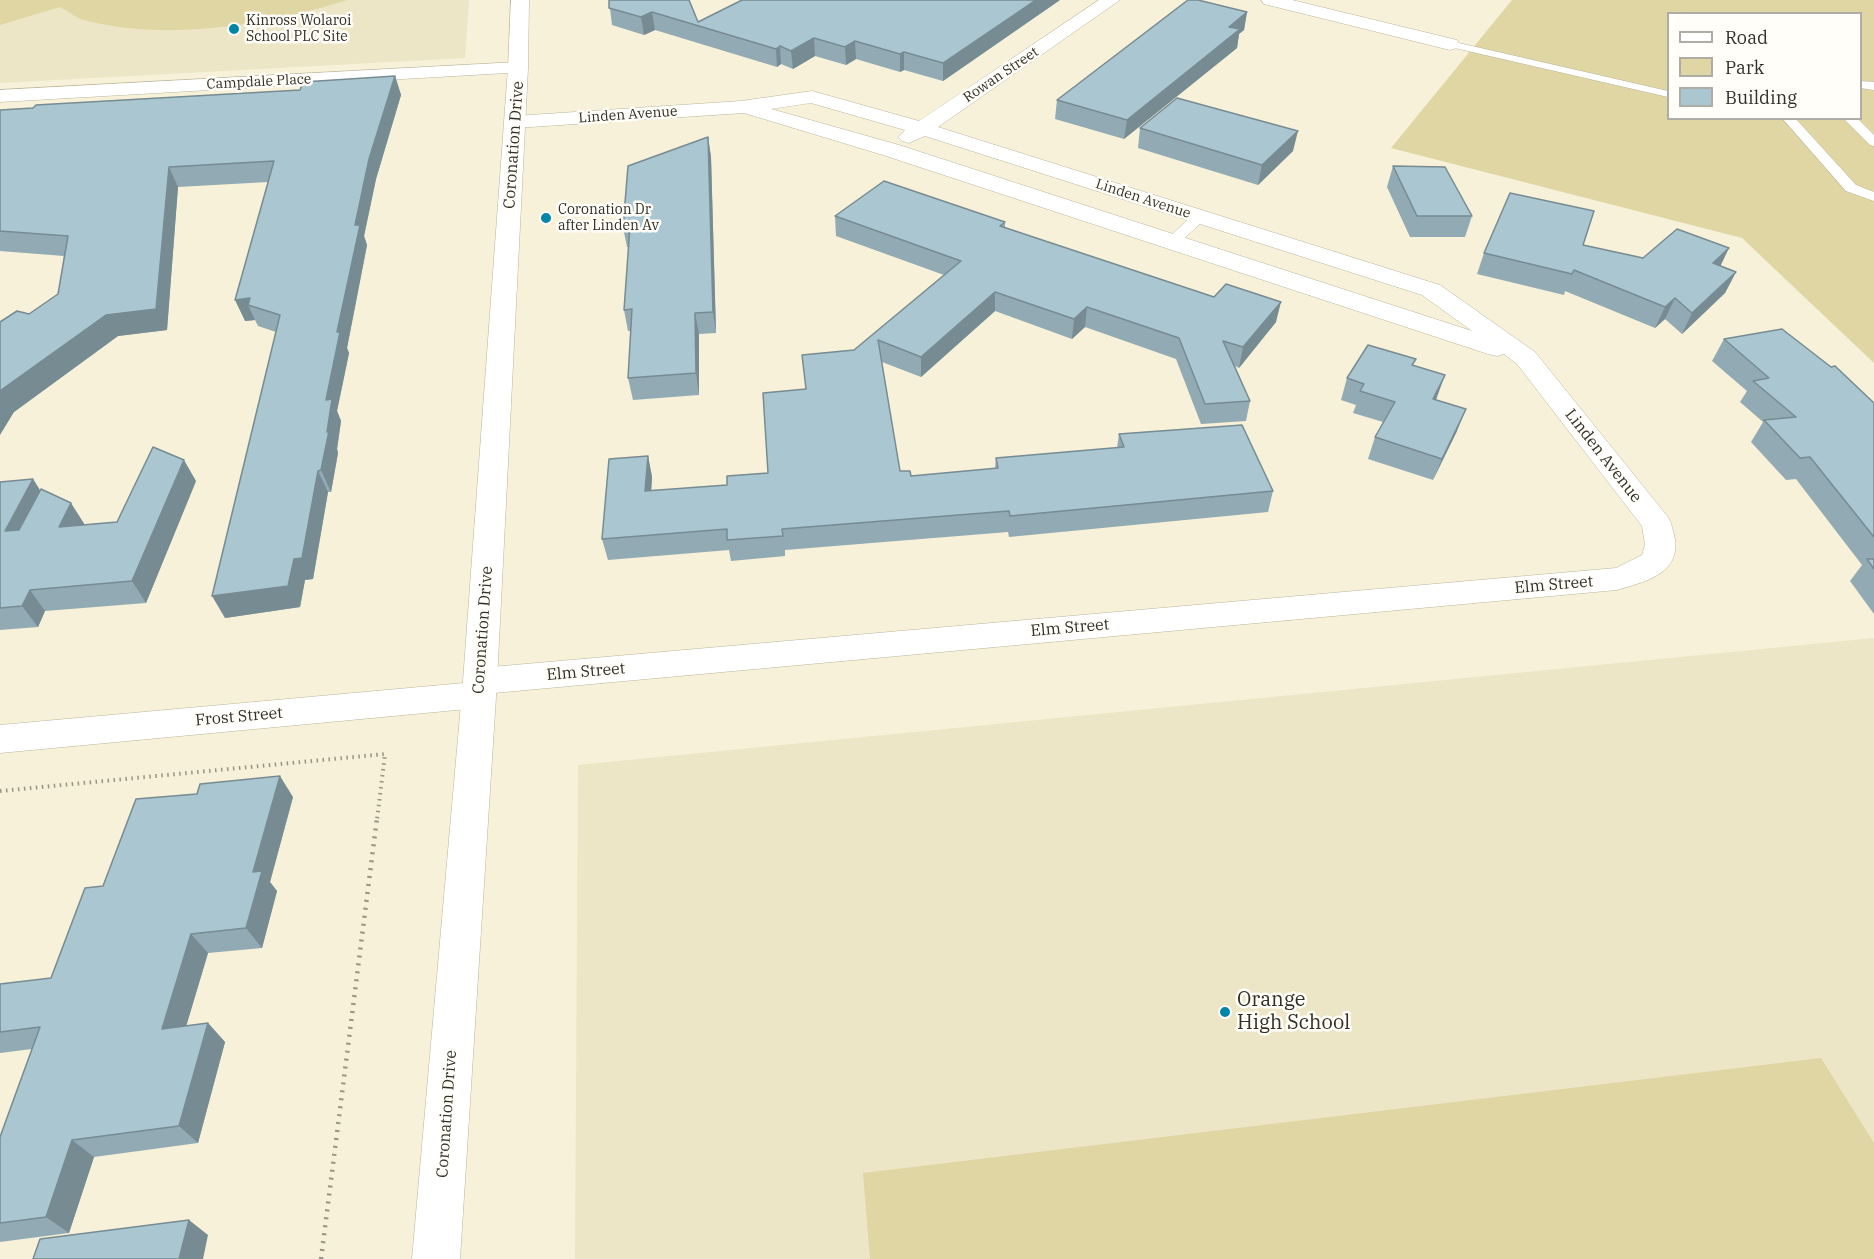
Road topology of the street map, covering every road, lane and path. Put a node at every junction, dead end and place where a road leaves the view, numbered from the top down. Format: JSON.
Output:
{"nodes":[{"id":1,"x":520,"y":0,"type":"edge"},
{"id":2,"x":1111,"y":0,"type":"edge"},
{"id":3,"x":1270,"y":0,"type":"edge"},
{"id":4,"x":1450,"y":45,"type":"joint"},
{"id":5,"x":519,"y":68,"type":"junction"},
{"id":6,"x":1667,"y":94,"type":"edge"},
{"id":7,"x":0,"y":96,"type":"edge"},
{"id":8,"x":741,"y":107,"type":"junction"},
{"id":9,"x":1785,"y":120,"type":"edge"},
{"id":10,"x":1852,"y":120,"type":"edge"},
{"id":11,"x":515,"y":122,"type":"junction"},
{"id":12,"x":921,"y":129,"type":"junction"},
{"id":13,"x":1874,"y":142,"type":"edge"},
{"id":14,"x":891,"y":150,"type":"junction"},
{"id":15,"x":1874,"y":197,"type":"edge"},
{"id":16,"x":1199,"y":217,"type":"junction"},
{"id":17,"x":1171,"y":243,"type":"junction"},
{"id":18,"x":1526,"y":358,"type":"junction"},
{"id":19,"x":1657,"y":561,"type":"joint"},
{"id":20,"x":479,"y":688,"type":"junction"},
{"id":21,"x":0,"y":739,"type":"edge"},
{"id":22,"x":0,"y":791,"type":"edge"},
{"id":23,"x":321,"y":1259,"type":"edge"},
{"id":24,"x":436,"y":1259,"type":"edge"}],
"edges":[{"from":1,"to":5,"type":"street","name":"Coronation Drive"},
{"from":2,"to":12,"type":"street","name":"Rowan Street"},
{"from":3,"to":4,"type":"street"},
{"from":4,"to":6,"type":"lane"},
{"from":5,"to":7,"type":"street","name":"Campdale Place"},
{"from":5,"to":11,"type":"street","name":"Coronation Drive"},
{"from":8,"to":11,"type":"street","name":"Linden Avenue"},
{"from":8,"to":12,"type":"street","name":"Linden Avenue"},
{"from":8,"to":14,"type":"street","name":"Linden Avenue"},
{"from":9,"to":15,"type":"lane"},
{"from":10,"to":13,"type":"lane"},
{"from":11,"to":20,"type":"street","name":"Coronation Drive"},
{"from":12,"to":14,"type":"street","name":"Rowan Street"},
{"from":12,"to":16,"type":"street","name":"Linden Avenue"},
{"from":14,"to":17,"type":"street","name":"Linden Avenue"},
{"from":16,"to":17,"type":"lane"},
{"from":16,"to":18,"type":"street","name":"Linden Avenue"},
{"from":17,"to":18,"type":"street","name":"Linden Avenue"},
{"from":18,"to":19,"type":"street","name":"Linden Avenue"},
{"from":19,"to":20,"type":"street","name":"Elm Street"},
{"from":20,"to":21,"type":"street","name":"Frost Street"},
{"from":20,"to":24,"type":"street","name":"Coronation Drive"},
{"from":22,"to":23,"type":"path"}]}
